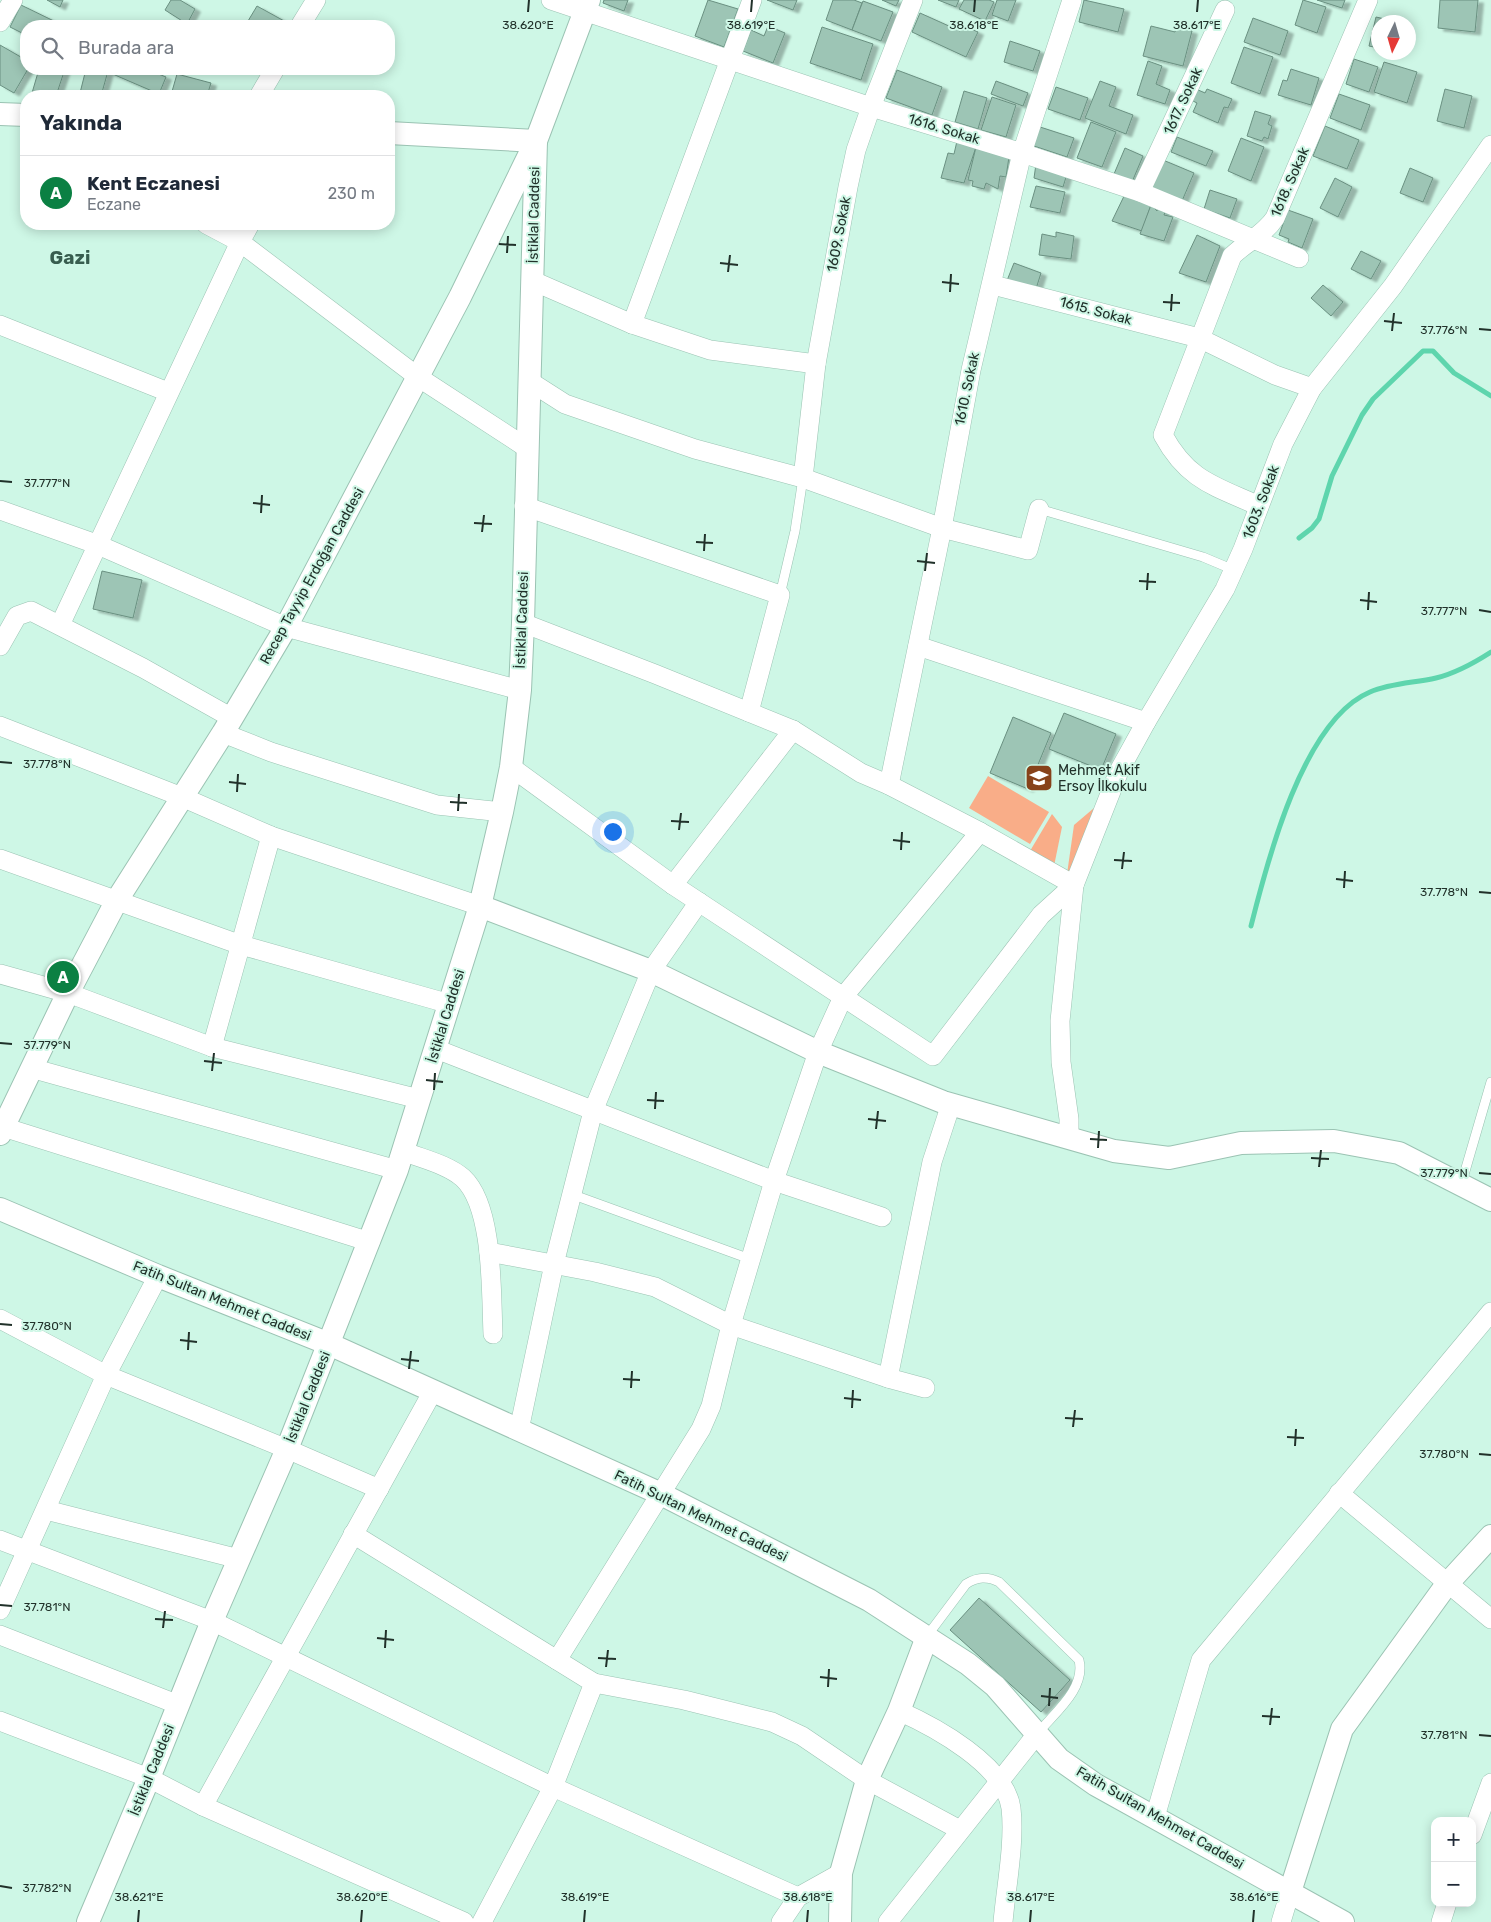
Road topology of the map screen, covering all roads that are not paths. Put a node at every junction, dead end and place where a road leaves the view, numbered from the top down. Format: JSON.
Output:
{"nodes":[{"id":1,"x":13,"y":0,"type":"edge"},
{"id":2,"x":316,"y":0,"type":"edge"},
{"id":3,"x":551,"y":0,"type":"edge"},
{"id":4,"x":752,"y":0,"type":"edge"},
{"id":5,"x":913,"y":0,"type":"edge"},
{"id":6,"x":1072,"y":0,"type":"edge"},
{"id":7,"x":1368,"y":0,"type":"edge"},
{"id":8,"x":587,"y":5,"type":"edge"},
{"id":9,"x":1225,"y":10,"type":"dead end"},
{"id":10,"x":304,"y":20,"type":"edge"},
{"id":11,"x":0,"y":22,"type":"edge"},
{"id":12,"x":730,"y":60,"type":"junction"},
{"id":13,"x":271,"y":75,"type":"edge"},
{"id":14,"x":263,"y":90,"type":"edge"},
{"id":15,"x":871,"y":107,"type":"junction"},
{"id":16,"x":0,"y":114,"type":"edge"},
{"id":17,"x":20,"y":115,"type":"edge"},
{"id":18,"x":20,"y":125,"type":"edge"},
{"id":19,"x":395,"y":132,"type":"edge"},
{"id":20,"x":536,"y":141,"type":"junction"},
{"id":21,"x":1491,"y":145,"type":"edge"},
{"id":22,"x":1022,"y":153,"type":"junction"},
{"id":23,"x":1140,"y":192,"type":"junction"},
{"id":24,"x":217,"y":230,"type":"edge"},
{"id":25,"x":247,"y":230,"type":"edge"},
{"id":26,"x":1254,"y":240,"type":"junction"},
{"id":27,"x":240,"y":242,"type":"junction"},
{"id":28,"x":1299,"y":258,"type":"dead end"},
{"id":29,"x":533,"y":281,"type":"junction"},
{"id":30,"x":993,"y":285,"type":"junction"},
{"id":31,"x":632,"y":324,"type":"junction"},
{"id":32,"x":0,"y":325,"type":"edge"},
{"id":33,"x":1199,"y":338,"type":"junction"},
{"id":34,"x":816,"y":364,"type":"junction"},
{"id":35,"x":418,"y":377,"type":"junction"},
{"id":36,"x":529,"y":381,"type":"junction"},
{"id":37,"x":1312,"y":388,"type":"junction"},
{"id":38,"x":168,"y":392,"type":"junction"},
{"id":39,"x":527,"y":448,"type":"junction"},
{"id":40,"x":803,"y":478,"type":"junction"},
{"id":41,"x":524,"y":506,"type":"junction"},
{"id":42,"x":1260,"y":506,"type":"junction"},
{"id":43,"x":1038,"y":509,"type":"joint"},
{"id":44,"x":0,"y":510,"type":"edge"},
{"id":45,"x":942,"y":528,"type":"junction"},
{"id":46,"x":96,"y":544,"type":"junction"},
{"id":47,"x":1235,"y":570,"type":"junction"},
{"id":48,"x":780,"y":595,"type":"junction"},
{"id":49,"x":523,"y":623,"type":"junction"},
{"id":50,"x":60,"y":625,"type":"junction"},
{"id":51,"x":286,"y":627,"type":"junction"},
{"id":52,"x":0,"y":646,"type":"edge"},
{"id":53,"x":918,"y":646,"type":"junction"},
{"id":54,"x":520,"y":690,"type":"junction"},
{"id":55,"x":749,"y":712,"type":"junction"},
{"id":56,"x":1146,"y":722,"type":"junction"},
{"id":57,"x":0,"y":726,"type":"edge"},
{"id":58,"x":227,"y":726,"type":"junction"},
{"id":59,"x":793,"y":730,"type":"junction"},
{"id":60,"x":511,"y":767,"type":"junction"},
{"id":61,"x":889,"y":784,"type":"junction"},
{"id":62,"x":182,"y":798,"type":"junction"},
{"id":63,"x":502,"y":812,"type":"junction"},
{"id":64,"x":980,"y":832,"type":"junction"},
{"id":65,"x":271,"y":836,"type":"junction"},
{"id":66,"x":0,"y":859,"type":"edge"},
{"id":67,"x":673,"y":885,"type":"junction"},
{"id":68,"x":1074,"y":885,"type":"junction"},
{"id":69,"x":117,"y":900,"type":"junction"},
{"id":70,"x":699,"y":902,"type":"junction"},
{"id":71,"x":480,"y":906,"type":"junction"},
{"id":72,"x":240,"y":945,"type":"junction"},
{"id":73,"x":651,"y":971,"type":"junction"},
{"id":74,"x":0,"y":974,"type":"edge"},
{"id":75,"x":68,"y":993,"type":"junction"},
{"id":76,"x":843,"y":997,"type":"junction"},
{"id":77,"x":450,"y":1004,"type":"junction"},
{"id":78,"x":212,"y":1047,"type":"junction"},
{"id":79,"x":436,"y":1049,"type":"junction"},
{"id":80,"x":818,"y":1052,"type":"junction"},
{"id":81,"x":31,"y":1068,"type":"junction"},
{"id":82,"x":1491,"y":1082,"type":"edge"},
{"id":83,"x":419,"y":1099,"type":"junction"},
{"id":84,"x":951,"y":1104,"type":"junction"},
{"id":85,"x":593,"y":1111,"type":"junction"},
{"id":86,"x":1,"y":1129,"type":"edge"},
{"id":87,"x":1069,"y":1138,"type":"junction"},
{"id":88,"x":400,"y":1161,"type":"junction"},
{"id":89,"x":774,"y":1181,"type":"junction"},
{"id":90,"x":1461,"y":1185,"type":"junction"},
{"id":91,"x":572,"y":1194,"type":"junction"},
{"id":92,"x":1491,"y":1200,"type":"edge"},
{"id":93,"x":0,"y":1209,"type":"edge"},
{"id":94,"x":882,"y":1217,"type":"dead end"},
{"id":95,"x":370,"y":1242,"type":"junction"},
{"id":96,"x":489,"y":1252,"type":"junction"},
{"id":97,"x":750,"y":1260,"type":"junction"},
{"id":98,"x":554,"y":1264,"type":"junction"},
{"id":99,"x":158,"y":1276,"type":"junction"},
{"id":100,"x":1491,"y":1312,"type":"edge"},
{"id":101,"x":0,"y":1319,"type":"edge"},
{"id":102,"x":732,"y":1325,"type":"junction"},
{"id":103,"x":493,"y":1334,"type":"dead end"},
{"id":104,"x":329,"y":1344,"type":"junction"},
{"id":105,"x":106,"y":1376,"type":"junction"},
{"id":106,"x":888,"y":1378,"type":"junction"},
{"id":107,"x":925,"y":1388,"type":"dead end"},
{"id":108,"x":434,"y":1392,"type":"junction"},
{"id":109,"x":519,"y":1430,"type":"junction"},
{"id":110,"x":287,"y":1449,"type":"junction"},
{"id":111,"x":379,"y":1489,"type":"junction"},
{"id":112,"x":659,"y":1493,"type":"junction"},
{"id":113,"x":1339,"y":1493,"type":"junction"},
{"id":114,"x":46,"y":1510,"type":"junction"},
{"id":115,"x":353,"y":1534,"type":"junction"},
{"id":116,"x":1491,"y":1536,"type":"edge"},
{"id":117,"x":0,"y":1540,"type":"edge"},
{"id":118,"x":27,"y":1552,"type":"junction"},
{"id":119,"x":239,"y":1559,"type":"junction"},
{"id":120,"x":1447,"y":1584,"type":"junction"},
{"id":121,"x":0,"y":1610,"type":"edge"},
{"id":122,"x":1491,"y":1619,"type":"edge"},
{"id":123,"x":212,"y":1621,"type":"junction"},
{"id":124,"x":0,"y":1635,"type":"edge"},
{"id":125,"x":927,"y":1637,"type":"junction"},
{"id":126,"x":286,"y":1656,"type":"junction"},
{"id":127,"x":557,"y":1660,"type":"junction"},
{"id":128,"x":594,"y":1683,"type":"junction"},
{"id":129,"x":178,"y":1705,"type":"junction"},
{"id":130,"x":900,"y":1711,"type":"junction"},
{"id":131,"x":0,"y":1721,"type":"edge"},
{"id":132,"x":1037,"y":1734,"type":"junction"},
{"id":133,"x":149,"y":1778,"type":"junction"},
{"id":134,"x":867,"y":1780,"type":"junction"},
{"id":135,"x":999,"y":1782,"type":"junction"},
{"id":136,"x":1491,"y":1783,"type":"edge"},
{"id":137,"x":553,"y":1787,"type":"junction"},
{"id":138,"x":203,"y":1806,"type":"junction"},
{"id":139,"x":1154,"y":1816,"type":"junction"},
{"id":140,"x":1476,"y":1824,"type":"edge"},
{"id":141,"x":960,"y":1830,"type":"junction"},
{"id":142,"x":841,"y":1873,"type":"junction"},
{"id":143,"x":1290,"y":1892,"type":"junction"},
{"id":144,"x":798,"y":1897,"type":"junction"},
{"id":145,"x":1446,"y":1907,"type":"edge"},
{"id":146,"x":88,"y":1922,"type":"edge"},
{"id":147,"x":464,"y":1922,"type":"edge"},
{"id":148,"x":482,"y":1922,"type":"edge"},
{"id":149,"x":781,"y":1922,"type":"edge"},
{"id":150,"x":840,"y":1922,"type":"edge"},
{"id":151,"x":888,"y":1922,"type":"edge"},
{"id":152,"x":1003,"y":1922,"type":"edge"},
{"id":153,"x":1281,"y":1922,"type":"edge"},
{"id":154,"x":1343,"y":1922,"type":"edge"},
{"id":155,"x":1441,"y":1922,"type":"edge"}],
"edges":[{"from":1,"to":11,"type":"street"},
{"from":2,"to":10,"type":"street"},
{"from":3,"to":8,"type":"street","name":"1616. Sokak"},
{"from":4,"to":12,"type":"street"},
{"from":5,"to":15,"type":"street","name":"1609. Sokak"},
{"from":6,"to":22,"type":"street","name":"1610. Sokak"},
{"from":7,"to":26,"type":"street","name":"1618. Sokak"},
{"from":8,"to":12,"type":"street","name":"1616. Sokak"},
{"from":8,"to":20,"type":"street","name":"Recep Tayyip Erdoğan Caddesi"},
{"from":9,"to":23,"type":"street","name":"1617. Sokak"},
{"from":12,"to":15,"type":"street","name":"1616. Sokak"},
{"from":12,"to":31,"type":"street"},
{"from":13,"to":14,"type":"street"},
{"from":15,"to":22,"type":"street","name":"1616. Sokak"},
{"from":15,"to":34,"type":"street","name":"1609. Sokak"},
{"from":16,"to":17,"type":"street"},
{"from":16,"to":18,"type":"street"},
{"from":19,"to":20,"type":"street"},
{"from":20,"to":29,"type":"street","name":"İstiklal Caddesi"},
{"from":20,"to":35,"type":"street","name":"Recep Tayyip Erdoğan Caddesi"},
{"from":21,"to":37,"type":"street","name":"1603. Sokak"},
{"from":22,"to":23,"type":"street","name":"1616. Sokak"},
{"from":22,"to":30,"type":"street","name":"1610. Sokak"},
{"from":23,"to":26,"type":"street","name":"1616. Sokak"},
{"from":24,"to":27,"type":"street"},
{"from":25,"to":27,"type":"street"},
{"from":26,"to":28,"type":"street","name":"1616. Sokak"},
{"from":26,"to":33,"type":"street","name":"1618. Sokak"},
{"from":27,"to":35,"type":"street"},
{"from":27,"to":38,"type":"street"},
{"from":29,"to":31,"type":"street"},
{"from":29,"to":36,"type":"street","name":"İstiklal Caddesi"},
{"from":30,"to":33,"type":"street","name":"1615. Sokak"},
{"from":30,"to":45,"type":"street","name":"1610. Sokak"},
{"from":31,"to":34,"type":"street"},
{"from":32,"to":38,"type":"street"},
{"from":33,"to":37,"type":"street","name":"1615. Sokak"},
{"from":33,"to":42,"type":"street","name":"1618. Sokak"},
{"from":34,"to":40,"type":"street","name":"1609. Sokak"},
{"from":35,"to":39,"type":"street"},
{"from":35,"to":51,"type":"street","name":"Recep Tayyip Erdoğan Caddesi"},
{"from":36,"to":39,"type":"street","name":"İstiklal Caddesi"},
{"from":36,"to":40,"type":"street"},
{"from":37,"to":42,"type":"street","name":"1603. Sokak"},
{"from":38,"to":46,"type":"street"},
{"from":39,"to":41,"type":"street","name":"İstiklal Caddesi"},
{"from":40,"to":45,"type":"street"},
{"from":40,"to":48,"type":"lane"},
{"from":41,"to":48,"type":"street"},
{"from":41,"to":49,"type":"street","name":"İstiklal Caddesi"},
{"from":42,"to":47,"type":"street","name":"1603. Sokak"},
{"from":43,"to":45,"type":"street"},
{"from":43,"to":47,"type":"lane"},
{"from":44,"to":46,"type":"street"},
{"from":45,"to":53,"type":"street","name":"1610. Sokak"},
{"from":46,"to":50,"type":"street"},
{"from":46,"to":51,"type":"street"},
{"from":47,"to":56,"type":"street","name":"1603. Sokak"},
{"from":48,"to":55,"type":"street"},
{"from":49,"to":54,"type":"street","name":"İstiklal Caddesi"},
{"from":49,"to":55,"type":"street"},
{"from":50,"to":52,"type":"street"},
{"from":50,"to":58,"type":"street"},
{"from":51,"to":54,"type":"street"},
{"from":51,"to":58,"type":"street","name":"Recep Tayyip Erdoğan Caddesi"},
{"from":53,"to":56,"type":"street"},
{"from":53,"to":61,"type":"street","name":"1610. Sokak"},
{"from":54,"to":60,"type":"street","name":"İstiklal Caddesi"},
{"from":55,"to":59,"type":"street"},
{"from":56,"to":68,"type":"street","name":"1603. Sokak"},
{"from":57,"to":62,"type":"street"},
{"from":58,"to":62,"type":"street","name":"Recep Tayyip Erdoğan Caddesi"},
{"from":58,"to":63,"type":"street"},
{"from":59,"to":61,"type":"street"},
{"from":59,"to":67,"type":"street"},
{"from":60,"to":63,"type":"street","name":"İstiklal Caddesi"},
{"from":60,"to":67,"type":"street"},
{"from":61,"to":64,"type":"street"},
{"from":62,"to":65,"type":"street"},
{"from":62,"to":69,"type":"street","name":"Recep Tayyip Erdoğan Caddesi"},
{"from":63,"to":71,"type":"street","name":"İstiklal Caddesi"},
{"from":64,"to":68,"type":"street"},
{"from":64,"to":76,"type":"street"},
{"from":65,"to":71,"type":"street"},
{"from":65,"to":72,"type":"street"},
{"from":66,"to":69,"type":"street"},
{"from":67,"to":70,"type":"street"},
{"from":68,"to":76,"type":"street"},
{"from":68,"to":87,"type":"street"},
{"from":69,"to":72,"type":"street"},
{"from":69,"to":75,"type":"street","name":"Recep Tayyip Erdoğan Caddesi"},
{"from":70,"to":73,"type":"street"},
{"from":70,"to":76,"type":"street"},
{"from":71,"to":73,"type":"street"},
{"from":71,"to":77,"type":"street","name":"İstiklal Caddesi"},
{"from":72,"to":77,"type":"street"},
{"from":72,"to":78,"type":"street"},
{"from":73,"to":80,"type":"street"},
{"from":73,"to":85,"type":"street"},
{"from":74,"to":75,"type":"street"},
{"from":75,"to":78,"type":"street"},
{"from":75,"to":81,"type":"street","name":"Recep Tayyip Erdoğan Caddesi"},
{"from":76,"to":80,"type":"street"},
{"from":77,"to":79,"type":"street","name":"İstiklal Caddesi"},
{"from":78,"to":83,"type":"street"},
{"from":79,"to":83,"type":"street","name":"İstiklal Caddesi"},
{"from":79,"to":85,"type":"street"},
{"from":80,"to":84,"type":"street"},
{"from":80,"to":89,"type":"street"},
{"from":81,"to":86,"type":"street","name":"Recep Tayyip Erdoğan Caddesi"},
{"from":81,"to":88,"type":"street"},
{"from":82,"to":90,"type":"lane"},
{"from":83,"to":88,"type":"street","name":"İstiklal Caddesi"},
{"from":84,"to":87,"type":"street"},
{"from":84,"to":106,"type":"street"},
{"from":85,"to":89,"type":"street"},
{"from":85,"to":91,"type":"street"},
{"from":86,"to":95,"type":"street"},
{"from":87,"to":90,"type":"street"},
{"from":88,"to":95,"type":"street","name":"İstiklal Caddesi"},
{"from":88,"to":96,"type":"street"},
{"from":89,"to":94,"type":"street"},
{"from":89,"to":97,"type":"street"},
{"from":90,"to":92,"type":"street"},
{"from":91,"to":97,"type":"lane"},
{"from":91,"to":98,"type":"street"},
{"from":93,"to":99,"type":"street","name":"Fatih Sultan Mehmet Caddesi"},
{"from":95,"to":104,"type":"street","name":"İstiklal Caddesi"},
{"from":96,"to":98,"type":"street"},
{"from":96,"to":103,"type":"street"},
{"from":97,"to":102,"type":"street"},
{"from":98,"to":102,"type":"street"},
{"from":98,"to":109,"type":"street"},
{"from":99,"to":104,"type":"street","name":"Fatih Sultan Mehmet Caddesi"},
{"from":99,"to":105,"type":"street"},
{"from":100,"to":113,"type":"street"},
{"from":101,"to":105,"type":"street"},
{"from":102,"to":106,"type":"street"},
{"from":102,"to":112,"type":"street"},
{"from":104,"to":108,"type":"street","name":"Fatih Sultan Mehmet Caddesi"},
{"from":104,"to":110,"type":"street","name":"İstiklal Caddesi"},
{"from":105,"to":110,"type":"street"},
{"from":105,"to":114,"type":"street"},
{"from":106,"to":107,"type":"street"},
{"from":108,"to":109,"type":"street","name":"Fatih Sultan Mehmet Caddesi"},
{"from":108,"to":111,"type":"street"},
{"from":109,"to":112,"type":"street","name":"Fatih Sultan Mehmet Caddesi"},
{"from":110,"to":111,"type":"street"},
{"from":110,"to":119,"type":"street","name":"İstiklal Caddesi"},
{"from":111,"to":115,"type":"street"},
{"from":112,"to":125,"type":"street","name":"Fatih Sultan Mehmet Caddesi"},
{"from":112,"to":127,"type":"street"},
{"from":113,"to":120,"type":"street"},
{"from":113,"to":139,"type":"street"},
{"from":114,"to":118,"type":"street"},
{"from":114,"to":119,"type":"street"},
{"from":115,"to":126,"type":"street"},
{"from":115,"to":127,"type":"street"},
{"from":116,"to":120,"type":"street"},
{"from":117,"to":118,"type":"street"},
{"from":118,"to":121,"type":"street"},
{"from":118,"to":123,"type":"street"},
{"from":119,"to":123,"type":"street","name":"İstiklal Caddesi"},
{"from":120,"to":122,"type":"street"},
{"from":120,"to":143,"type":"street"},
{"from":123,"to":126,"type":"street"},
{"from":123,"to":129,"type":"street","name":"İstiklal Caddesi"},
{"from":124,"to":129,"type":"street"},
{"from":125,"to":130,"type":"street"},
{"from":125,"to":132,"type":"street","name":"Fatih Sultan Mehmet Caddesi"},
{"from":125,"to":132,"type":"lane"},
{"from":126,"to":137,"type":"street"},
{"from":126,"to":138,"type":"street"},
{"from":127,"to":128,"type":"street"},
{"from":128,"to":134,"type":"street"},
{"from":128,"to":137,"type":"street"},
{"from":129,"to":133,"type":"street","name":"İstiklal Caddesi"},
{"from":130,"to":134,"type":"street"},
{"from":130,"to":135,"type":"street"},
{"from":131,"to":133,"type":"street"},
{"from":132,"to":135,"type":"street"},
{"from":132,"to":139,"type":"street","name":"Fatih Sultan Mehmet Caddesi"},
{"from":133,"to":138,"type":"street"},
{"from":133,"to":146,"type":"street","name":"İstiklal Caddesi"},
{"from":134,"to":141,"type":"street"},
{"from":134,"to":142,"type":"street"},
{"from":135,"to":141,"type":"street"},
{"from":135,"to":152,"type":"street"},
{"from":136,"to":140,"type":"street"},
{"from":137,"to":144,"type":"street"},
{"from":137,"to":148,"type":"street"},
{"from":138,"to":147,"type":"street"},
{"from":139,"to":143,"type":"street","name":"Fatih Sultan Mehmet Caddesi"},
{"from":141,"to":151,"type":"street"},
{"from":142,"to":144,"type":"street"},
{"from":142,"to":150,"type":"street"},
{"from":143,"to":153,"type":"street"},
{"from":143,"to":154,"type":"street","name":"Fatih Sultan Mehmet Caddesi"},
{"from":144,"to":149,"type":"street"},
{"from":145,"to":155,"type":"street"}]}
